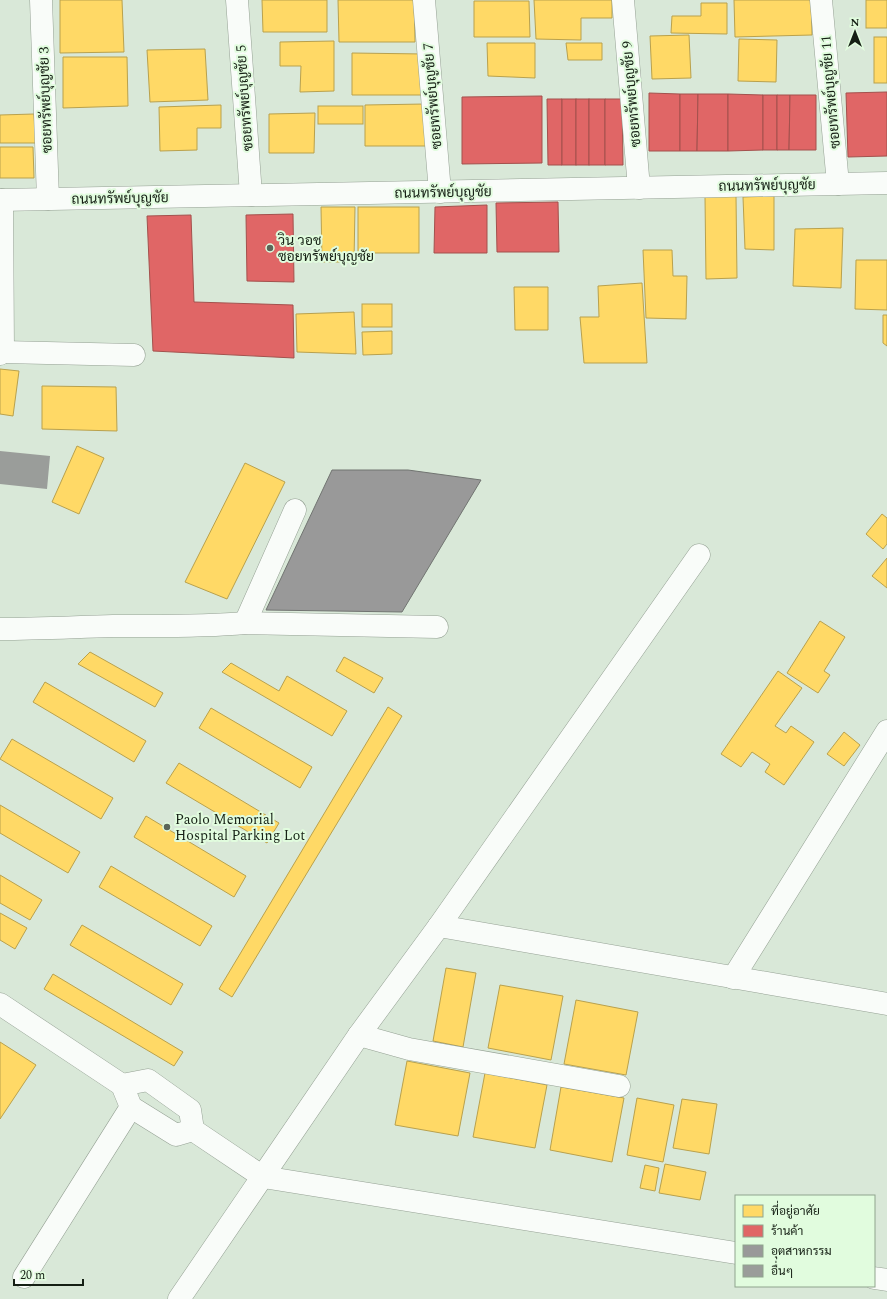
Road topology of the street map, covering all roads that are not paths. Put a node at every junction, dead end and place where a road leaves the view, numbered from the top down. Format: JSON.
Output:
{"nodes":[{"id":1,"x":41,"y":0,"type":"edge"},
{"id":2,"x":237,"y":0,"type":"edge"},
{"id":3,"x":424,"y":0,"type":"edge"},
{"id":4,"x":623,"y":0,"type":"edge"},
{"id":5,"x":821,"y":0,"type":"edge"},
{"id":6,"x":887,"y":183,"type":"edge"},
{"id":7,"x":838,"y":184,"type":"junction"},
{"id":8,"x":639,"y":188,"type":"junction"},
{"id":9,"x":440,"y":192,"type":"junction"},
{"id":10,"x":251,"y":196,"type":"junction"},
{"id":11,"x":48,"y":199,"type":"junction"},
{"id":12,"x":1,"y":200,"type":"edge"},
{"id":13,"x":2,"y":353,"type":"edge"},
{"id":14,"x":134,"y":355,"type":"dead end"},
{"id":15,"x":295,"y":510,"type":"dead end"},
{"id":16,"x":699,"y":555,"type":"dead end"},
{"id":17,"x":245,"y":623,"type":"junction"},
{"id":18,"x":437,"y":627,"type":"dead end"},
{"id":19,"x":0,"y":629,"type":"edge"},
{"id":20,"x":887,"y":731,"type":"edge"},
{"id":21,"x":439,"y":926,"type":"junction"},
{"id":22,"x":733,"y":978,"type":"junction"},
{"id":23,"x":0,"y":1004,"type":"edge"},
{"id":24,"x":887,"y":1004,"type":"edge"},
{"id":25,"x":359,"y":1035,"type":"junction"},
{"id":26,"x":122,"y":1085,"type":"junction"},
{"id":27,"x":619,"y":1086,"type":"dead end"},
{"id":28,"x":131,"y":1107,"type":"junction"},
{"id":29,"x":193,"y":1130,"type":"junction"},
{"id":30,"x":263,"y":1177,"type":"junction"},
{"id":31,"x":735,"y":1254,"type":"edge"},
{"id":32,"x":24,"y":1277,"type":"dead end"},
{"id":33,"x":875,"y":1278,"type":"edge"},
{"id":34,"x":887,"y":1280,"type":"edge"},
{"id":35,"x":179,"y":1299,"type":"edge"}],
"edges":[{"from":1,"to":11,"type":"street","name":"ซอยทรัพย์บุญชัย 3"},
{"from":2,"to":10,"type":"street","name":"ซอยทรัพย์บุญชัย 5"},
{"from":3,"to":9,"type":"street","name":"ซอยทรัพย์บุญชัย 7"},
{"from":4,"to":8,"type":"street","name":"ซอยทรัพย์บุญชัย 9"},
{"from":5,"to":7,"type":"street","name":"ซอยทรัพย์บุญชัย 11"},
{"from":6,"to":7,"type":"street","name":"ถนนทรัพย์บุญชัย"},
{"from":7,"to":8,"type":"street","name":"ถนนทรัพย์บุญชัย"},
{"from":8,"to":9,"type":"street","name":"ถนนทรัพย์บุญชัย"},
{"from":9,"to":10,"type":"street","name":"ถนนทรัพย์บุญชัย"},
{"from":10,"to":11,"type":"street","name":"ถนนทรัพย์บุญชัย"},
{"from":11,"to":12,"type":"street","name":"ถนนทรัพย์บุญชัย"},
{"from":12,"to":13,"type":"street"},
{"from":13,"to":14,"type":"street"},
{"from":15,"to":17,"type":"street"},
{"from":16,"to":21,"type":"street"},
{"from":17,"to":18,"type":"street"},
{"from":17,"to":19,"type":"street"},
{"from":20,"to":22,"type":"street"},
{"from":21,"to":22,"type":"street"},
{"from":21,"to":25,"type":"street"},
{"from":22,"to":24,"type":"street"},
{"from":23,"to":26,"type":"street"},
{"from":25,"to":27,"type":"street"},
{"from":25,"to":30,"type":"street"},
{"from":26,"to":28,"type":"street"},
{"from":26,"to":29,"type":"street"},
{"from":28,"to":29,"type":"street"},
{"from":28,"to":32,"type":"street"},
{"from":29,"to":30,"type":"street"},
{"from":30,"to":31,"type":"street"},
{"from":30,"to":35,"type":"street"},
{"from":33,"to":34,"type":"street"}]}
